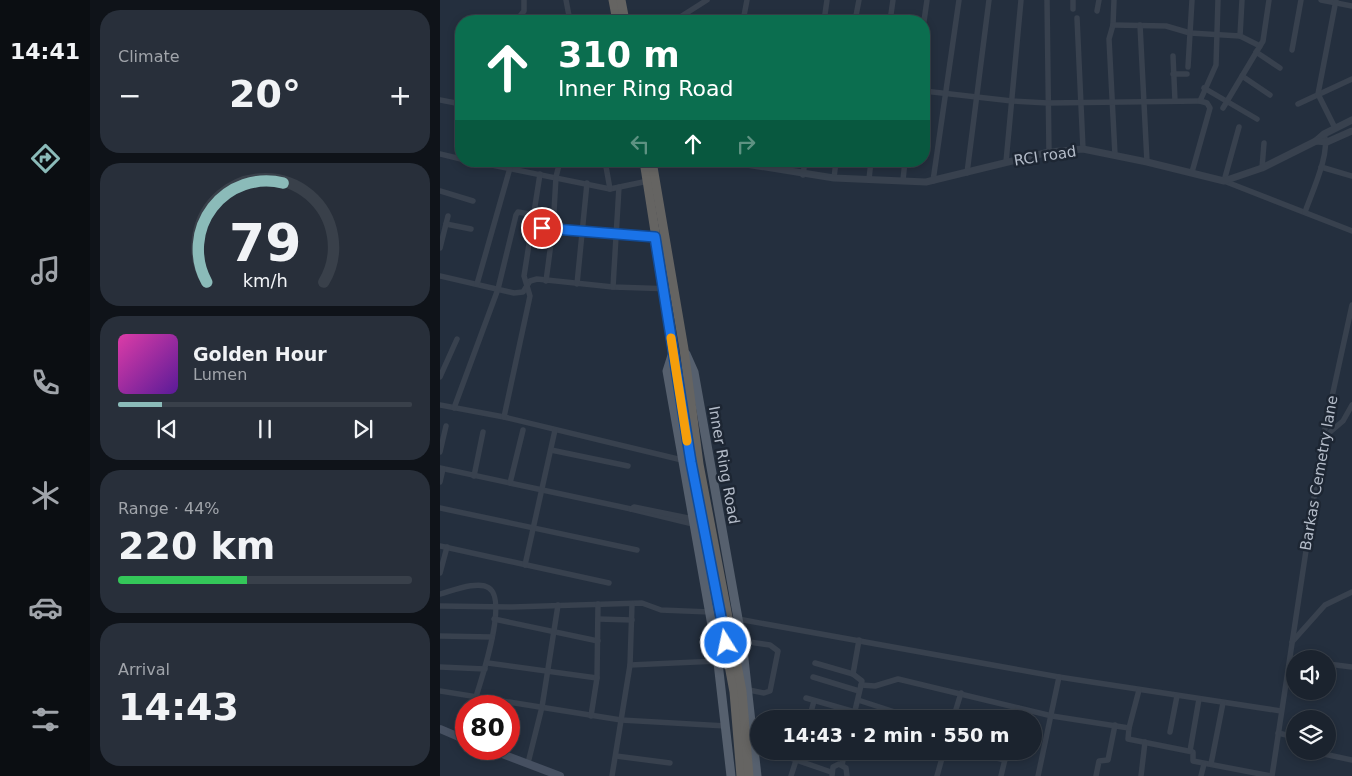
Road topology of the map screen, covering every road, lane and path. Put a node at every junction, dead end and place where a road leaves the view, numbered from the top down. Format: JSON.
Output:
{"nodes":[{"id":1,"x":524,"y":0,"type":"edge"},
{"id":2,"x":566,"y":0,"type":"edge"},
{"id":3,"x":613,"y":0,"type":"edge"},
{"id":4,"x":621,"y":0,"type":"edge"},
{"id":5,"x":707,"y":0,"type":"edge"},
{"id":6,"x":746,"y":0,"type":"edge"},
{"id":7,"x":827,"y":0,"type":"edge"},
{"id":8,"x":859,"y":0,"type":"edge"},
{"id":9,"x":893,"y":0,"type":"edge"},
{"id":10,"x":926,"y":0,"type":"edge"},
{"id":11,"x":959,"y":0,"type":"edge"},
{"id":12,"x":989,"y":0,"type":"edge"},
{"id":13,"x":1021,"y":0,"type":"edge"},
{"id":14,"x":1047,"y":0,"type":"edge"},
{"id":15,"x":1073,"y":0,"type":"edge"},
{"id":16,"x":1099,"y":0,"type":"edge"},
{"id":17,"x":1114,"y":0,"type":"edge"},
{"id":18,"x":1192,"y":0,"type":"edge"},
{"id":19,"x":1218,"y":0,"type":"edge"},
{"id":20,"x":1242,"y":0,"type":"edge"},
{"id":21,"x":1269,"y":0,"type":"edge"},
{"id":22,"x":1301,"y":0,"type":"edge"},
{"id":23,"x":1321,"y":0,"type":"edge"},
{"id":24,"x":1336,"y":1,"type":"edge"},
{"id":25,"x":1352,"y":6,"type":"edge"},
{"id":26,"x":1073,"y":9,"type":"dead end"},
{"id":27,"x":1098,"y":11,"type":"dead end"},
{"id":28,"x":521,"y":15,"type":"edge"},
{"id":29,"x":569,"y":15,"type":"edge"},
{"id":30,"x":616,"y":15,"type":"edge"},
{"id":31,"x":624,"y":15,"type":"edge"},
{"id":32,"x":683,"y":15,"type":"edge"},
{"id":33,"x":744,"y":15,"type":"edge"},
{"id":34,"x":825,"y":15,"type":"edge"},
{"id":35,"x":856,"y":15,"type":"edge"},
{"id":36,"x":891,"y":15,"type":"edge"},
{"id":37,"x":925,"y":15,"type":"edge"},
{"id":38,"x":1077,"y":18,"type":"dead end"},
{"id":39,"x":1113,"y":25,"type":"junction"},
{"id":40,"x":1140,"y":25,"type":"junction"},
{"id":41,"x":1190,"y":33,"type":"junction"},
{"id":42,"x":1217,"y":34,"type":"junction"},
{"id":43,"x":1240,"y":36,"type":"junction"},
{"id":44,"x":1260,"y":46,"type":"junction"},
{"id":45,"x":1292,"y":50,"type":"dead end"},
{"id":46,"x":1256,"y":52,"type":"junction"},
{"id":47,"x":1173,"y":56,"type":"dead end"},
{"id":48,"x":1280,"y":68,"type":"dead end"},
{"id":49,"x":1173,"y":74,"type":"junction"},
{"id":50,"x":1242,"y":76,"type":"junction"},
{"id":51,"x":1352,"y":79,"type":"edge"},
{"id":52,"x":1204,"y":88,"type":"junction"},
{"id":53,"x":930,"y":92,"type":"edge"},
{"id":54,"x":946,"y":94,"type":"junction"},
{"id":55,"x":1270,"y":94,"type":"dead end"},
{"id":56,"x":1318,"y":94,"type":"junction"},
{"id":57,"x":977,"y":98,"type":"junction"},
{"id":58,"x":440,"y":100,"type":"edge"},
{"id":59,"x":1012,"y":101,"type":"junction"},
{"id":60,"x":1175,"y":101,"type":"junction"},
{"id":61,"x":1200,"y":101,"type":"junction"},
{"id":62,"x":1080,"y":102,"type":"junction"},
{"id":63,"x":1112,"y":102,"type":"junction"},
{"id":64,"x":1143,"y":102,"type":"junction"},
{"id":65,"x":1227,"y":102,"type":"junction"},
{"id":66,"x":455,"y":103,"type":"edge"},
{"id":67,"x":1048,"y":103,"type":"junction"},
{"id":68,"x":1298,"y":104,"type":"dead end"},
{"id":69,"x":1223,"y":108,"type":"dead end"},
{"id":70,"x":1257,"y":119,"type":"dead end"},
{"id":71,"x":1352,"y":120,"type":"edge"},
{"id":72,"x":1239,"y":128,"type":"dead end"},
{"id":73,"x":1335,"y":128,"type":"junction"},
{"id":74,"x":1352,"y":131,"type":"edge"},
{"id":75,"x":1324,"y":134,"type":"junction"},
{"id":76,"x":1316,"y":141,"type":"junction"},
{"id":77,"x":1327,"y":142,"type":"junction"},
{"id":78,"x":1264,"y":144,"type":"dead end"},
{"id":79,"x":1083,"y":149,"type":"junction"},
{"id":80,"x":1049,"y":152,"type":"junction"},
{"id":81,"x":440,"y":154,"type":"edge"},
{"id":82,"x":1115,"y":155,"type":"junction"},
{"id":83,"x":455,"y":158,"type":"edge"},
{"id":84,"x":1006,"y":162,"type":"junction"},
{"id":85,"x":1147,"y":162,"type":"junction"},
{"id":86,"x":505,"y":167,"type":"edge"},
{"id":87,"x":558,"y":167,"type":"edge"},
{"id":88,"x":606,"y":167,"type":"edge"},
{"id":89,"x":645,"y":167,"type":"edge"},
{"id":90,"x":653,"y":167,"type":"edge"},
{"id":91,"x":760,"y":167,"type":"edge"},
{"id":92,"x":805,"y":167,"type":"edge"},
{"id":93,"x":835,"y":167,"type":"edge"},
{"id":94,"x":870,"y":167,"type":"edge"},
{"id":95,"x":904,"y":167,"type":"edge"},
{"id":96,"x":1321,"y":167,"type":"junction"},
{"id":97,"x":510,"y":168,"type":"junction"},
{"id":98,"x":1262,"y":168,"type":"junction"},
{"id":99,"x":967,"y":172,"type":"junction"},
{"id":100,"x":1192,"y":172,"type":"junction"},
{"id":101,"x":540,"y":174,"type":"junction"},
{"id":102,"x":804,"y":175,"type":"junction"},
{"id":103,"x":556,"y":176,"type":"junction"},
{"id":104,"x":1352,"y":176,"type":"edge"},
{"id":105,"x":834,"y":178,"type":"junction"},
{"id":106,"x":869,"y":179,"type":"junction"},
{"id":107,"x":903,"y":180,"type":"junction"},
{"id":108,"x":648,"y":181,"type":"junction"},
{"id":109,"x":1224,"y":181,"type":"junction"},
{"id":110,"x":932,"y":182,"type":"junction"},
{"id":111,"x":587,"y":183,"type":"junction"},
{"id":112,"x":618,"y":187,"type":"junction"},
{"id":113,"x":610,"y":189,"type":"junction"},
{"id":114,"x":440,"y":191,"type":"edge"},
{"id":115,"x":473,"y":201,"type":"dead end"},
{"id":116,"x":1305,"y":212,"type":"junction"},
{"id":117,"x":535,"y":215,"type":"junction"},
{"id":118,"x":448,"y":216,"type":"dead end"},
{"id":119,"x":446,"y":224,"type":"junction"},
{"id":120,"x":531,"y":227,"type":"junction"},
{"id":121,"x":553,"y":228,"type":"junction"},
{"id":122,"x":471,"y":229,"type":"dead end"},
{"id":123,"x":1352,"y":230,"type":"edge"},
{"id":124,"x":582,"y":231,"type":"junction"},
{"id":125,"x":617,"y":234,"type":"junction"},
{"id":126,"x":655,"y":237,"type":"junction"},
{"id":127,"x":440,"y":248,"type":"edge"},
{"id":128,"x":440,"y":276,"type":"edge"},
{"id":129,"x":546,"y":281,"type":"junction"},
{"id":130,"x":477,"y":284,"type":"junction"},
{"id":131,"x":577,"y":284,"type":"junction"},
{"id":132,"x":527,"y":286,"type":"junction"},
{"id":133,"x":613,"y":287,"type":"junction"},
{"id":134,"x":498,"y":289,"type":"junction"},
{"id":135,"x":663,"y":289,"type":"junction"},
{"id":136,"x":674,"y":289,"type":"junction"},
{"id":137,"x":1352,"y":305,"type":"edge"},
{"id":138,"x":457,"y":339,"type":"dead end"},
{"id":139,"x":684,"y":349,"type":"junction"},
{"id":140,"x":673,"y":352,"type":"junction"},
{"id":141,"x":440,"y":377,"type":"edge"},
{"id":142,"x":440,"y":405,"type":"edge"},
{"id":143,"x":1352,"y":405,"type":"edge"},
{"id":144,"x":454,"y":408,"type":"junction"},
{"id":145,"x":504,"y":417,"type":"junction"},
{"id":146,"x":446,"y":426,"type":"dead end"},
{"id":147,"x":523,"y":430,"type":"dead end"},
{"id":148,"x":555,"y":430,"type":"junction"},
{"id":149,"x":484,"y":432,"type":"dead end"},
{"id":150,"x":1323,"y":438,"type":"junction"},
{"id":151,"x":551,"y":450,"type":"junction"},
{"id":152,"x":440,"y":452,"type":"edge"},
{"id":153,"x":682,"y":460,"type":"junction"},
{"id":154,"x":628,"y":466,"type":"dead end"},
{"id":155,"x":441,"y":468,"type":"edge"},
{"id":156,"x":474,"y":476,"type":"junction"},
{"id":157,"x":440,"y":482,"type":"edge"},
{"id":158,"x":510,"y":483,"type":"junction"},
{"id":159,"x":542,"y":491,"type":"junction"},
{"id":160,"x":440,"y":508,"type":"edge"},
{"id":161,"x":693,"y":522,"type":"junction"},
{"id":162,"x":533,"y":529,"type":"junction"},
{"id":163,"x":443,"y":547,"type":"edge"},
{"id":164,"x":637,"y":550,"type":"dead end"},
{"id":165,"x":525,"y":565,"type":"junction"},
{"id":166,"x":440,"y":573,"type":"edge"},
{"id":167,"x":610,"y":583,"type":"dead end"},
{"id":168,"x":1352,"y":592,"type":"edge"},
{"id":169,"x":440,"y":594,"type":"edge"},
{"id":170,"x":598,"y":604,"type":"junction"},
{"id":171,"x":632,"y":604,"type":"junction"},
{"id":172,"x":558,"y":605,"type":"junction"},
{"id":173,"x":440,"y":606,"type":"edge"},
{"id":174,"x":496,"y":606,"type":"junction"},
{"id":175,"x":710,"y":612,"type":"junction"},
{"id":176,"x":494,"y":619,"type":"junction"},
{"id":177,"x":598,"y":619,"type":"junction"},
{"id":178,"x":738,"y":619,"type":"junction"},
{"id":179,"x":632,"y":620,"type":"junction"},
{"id":180,"x":554,"y":632,"type":"junction"},
{"id":181,"x":440,"y":636,"type":"edge"},
{"id":182,"x":492,"y":637,"type":"junction"},
{"id":183,"x":860,"y":640,"type":"junction"},
{"id":184,"x":598,"y":641,"type":"junction"},
{"id":185,"x":742,"y":641,"type":"junction"},
{"id":186,"x":1292,"y":642,"type":"junction"},
{"id":187,"x":1292,"y":650,"type":"edge"},
{"id":188,"x":718,"y":662,"type":"junction"},
{"id":189,"x":815,"y":663,"type":"dead end"},
{"id":190,"x":630,"y":665,"type":"junction"},
{"id":191,"x":1336,"y":665,"type":"edge"},
{"id":192,"x":486,"y":666,"type":"junction"},
{"id":193,"x":440,"y":667,"type":"edge"},
{"id":194,"x":1352,"y":667,"type":"edge"},
{"id":195,"x":548,"y":670,"type":"junction"},
{"id":196,"x":853,"y":674,"type":"junction"},
{"id":197,"x":1059,"y":676,"type":"junction"},
{"id":198,"x":813,"y":677,"type":"dead end"},
{"id":199,"x":597,"y":678,"type":"junction"},
{"id":200,"x":1286,"y":687,"type":"edge"},
{"id":201,"x":860,"y":688,"type":"junction"},
{"id":202,"x":749,"y":690,"type":"junction"},
{"id":203,"x":1139,"y":690,"type":"junction"},
{"id":204,"x":440,"y":691,"type":"edge"},
{"id":205,"x":960,"y":693,"type":"junction"},
{"id":206,"x":464,"y":695,"type":"edge"},
{"id":207,"x":477,"y":695,"type":"edge"},
{"id":208,"x":1177,"y":696,"type":"junction"},
{"id":209,"x":806,"y":698,"type":"dead end"},
{"id":210,"x":1199,"y":699,"type":"junction"},
{"id":211,"x":858,"y":700,"type":"junction"},
{"id":212,"x":814,"y":701,"type":"junction"},
{"id":213,"x":1223,"y":703,"type":"junction"},
{"id":214,"x":520,"y":705,"type":"edge"},
{"id":215,"x":542,"y":707,"type":"junction"},
{"id":216,"x":1018,"y":708,"type":"joint"},
{"id":217,"x":751,"y":710,"type":"edge"},
{"id":218,"x":812,"y":710,"type":"edge"},
{"id":219,"x":848,"y":710,"type":"edge"},
{"id":220,"x":856,"y":710,"type":"edge"},
{"id":221,"x":889,"y":710,"type":"edge"},
{"id":222,"x":955,"y":710,"type":"edge"},
{"id":223,"x":1281,"y":711,"type":"junction"},
{"id":224,"x":591,"y":716,"type":"junction"},
{"id":225,"x":1052,"y":716,"type":"junction"},
{"id":226,"x":621,"y":720,"type":"junction"},
{"id":227,"x":1115,"y":726,"type":"junction"},
{"id":228,"x":1129,"y":728,"type":"junction"},
{"id":229,"x":440,"y":730,"type":"edge"},
{"id":230,"x":1170,"y":732,"type":"dead end"},
{"id":231,"x":726,"y":733,"type":"junction"},
{"id":232,"x":750,"y":733,"type":"edge"},
{"id":233,"x":1278,"y":733,"type":"junction"},
{"id":234,"x":1286,"y":735,"type":"edge"},
{"id":235,"x":455,"y":736,"type":"edge"},
{"id":236,"x":1145,"y":742,"type":"junction"},
{"id":237,"x":1190,"y":751,"type":"junction"},
{"id":238,"x":616,"y":756,"type":"junction"},
{"id":239,"x":1336,"y":757,"type":"edge"},
{"id":240,"x":520,"y":760,"type":"edge"},
{"id":241,"x":757,"y":760,"type":"edge"},
{"id":242,"x":796,"y":760,"type":"joint"},
{"id":243,"x":843,"y":760,"type":"edge"},
{"id":244,"x":941,"y":760,"type":"edge"},
{"id":245,"x":1005,"y":760,"type":"edge"},
{"id":246,"x":1352,"y":760,"type":"edge"},
{"id":247,"x":528,"y":763,"type":"junction"},
{"id":248,"x":670,"y":763,"type":"dead end"},
{"id":249,"x":1204,"y":764,"type":"junction"},
{"id":250,"x":1212,"y":764,"type":"junction"},
{"id":251,"x":842,"y":765,"type":"junction"},
{"id":252,"x":831,"y":774,"type":"edge"},
{"id":253,"x":557,"y":776,"type":"edge"},
{"id":254,"x":612,"y":776,"type":"edge"},
{"id":255,"x":729,"y":776,"type":"edge"},
{"id":256,"x":741,"y":776,"type":"edge"},
{"id":257,"x":749,"y":776,"type":"edge"},
{"id":258,"x":757,"y":776,"type":"edge"},
{"id":259,"x":791,"y":776,"type":"edge"},
{"id":260,"x":849,"y":776,"type":"edge"},
{"id":261,"x":937,"y":776,"type":"edge"},
{"id":262,"x":1001,"y":776,"type":"edge"},
{"id":263,"x":1038,"y":776,"type":"edge"},
{"id":264,"x":1096,"y":776,"type":"edge"},
{"id":265,"x":1141,"y":776,"type":"edge"},
{"id":266,"x":1201,"y":776,"type":"edge"},
{"id":267,"x":1272,"y":776,"type":"edge"}],
"edges":[{"from":1,"to":28,"type":"street"},
{"from":2,"to":29,"type":"street"},
{"from":3,"to":30,"type":"highway"},
{"from":4,"to":31,"type":"highway"},
{"from":5,"to":32,"type":"street"},
{"from":6,"to":33,"type":"street"},
{"from":7,"to":34,"type":"street"},
{"from":8,"to":35,"type":"street"},
{"from":9,"to":36,"type":"street"},
{"from":10,"to":37,"type":"street"},
{"from":11,"to":54,"type":"street"},
{"from":12,"to":57,"type":"street"},
{"from":13,"to":59,"type":"street"},
{"from":14,"to":67,"type":"street"},
{"from":15,"to":26,"type":"street"},
{"from":16,"to":27,"type":"street"},
{"from":17,"to":39,"type":"street"},
{"from":18,"to":41,"type":"street"},
{"from":19,"to":42,"type":"street"},
{"from":20,"to":43,"type":"street"},
{"from":21,"to":44,"type":"street"},
{"from":22,"to":45,"type":"street"},
{"from":23,"to":24,"type":"street"},
{"from":24,"to":25,"type":"street"},
{"from":24,"to":56,"type":"street"},
{"from":38,"to":62,"type":"street"},
{"from":39,"to":40,"type":"street"},
{"from":39,"to":63,"type":"street"},
{"from":40,"to":41,"type":"street"},
{"from":40,"to":64,"type":"street"},
{"from":41,"to":42,"type":"street"},
{"from":41,"to":49,"type":"street"},
{"from":42,"to":43,"type":"street"},
{"from":42,"to":52,"type":"street"},
{"from":43,"to":44,"type":"street"},
{"from":44,"to":46,"type":"street"},
{"from":46,"to":48,"type":"street"},
{"from":46,"to":50,"type":"street"},
{"from":47,"to":49,"type":"street"},
{"from":49,"to":60,"type":"street"},
{"from":50,"to":55,"type":"street"},
{"from":50,"to":65,"type":"street"},
{"from":51,"to":56,"type":"street"},
{"from":52,"to":61,"type":"street"},
{"from":52,"to":65,"type":"street"},
{"from":53,"to":54,"type":"street"},
{"from":54,"to":57,"type":"street"},
{"from":54,"to":110,"type":"street"},
{"from":56,"to":68,"type":"street"},
{"from":56,"to":73,"type":"street"},
{"from":57,"to":59,"type":"street"},
{"from":57,"to":99,"type":"street"},
{"from":58,"to":66,"type":"street"},
{"from":59,"to":67,"type":"street"},
{"from":59,"to":84,"type":"street"},
{"from":60,"to":61,"type":"street"},
{"from":60,"to":64,"type":"street"},
{"from":61,"to":100,"type":"street"},
{"from":62,"to":63,"type":"street"},
{"from":62,"to":67,"type":"street"},
{"from":62,"to":79,"type":"street"},
{"from":63,"to":64,"type":"street"},
{"from":63,"to":82,"type":"street"},
{"from":64,"to":85,"type":"street"},
{"from":65,"to":69,"type":"street"},
{"from":65,"to":70,"type":"street"},
{"from":67,"to":80,"type":"street"},
{"from":71,"to":73,"type":"street"},
{"from":72,"to":109,"type":"street"},
{"from":73,"to":75,"type":"street"},
{"from":74,"to":77,"type":"street"},
{"from":75,"to":76,"type":"street"},
{"from":75,"to":77,"type":"street"},
{"from":76,"to":77,"type":"street"},
{"from":76,"to":98,"type":"street"},
{"from":77,"to":96,"type":"street"},
{"from":78,"to":98,"type":"street"},
{"from":79,"to":80,"type":"street","name":"RCI road"},
{"from":79,"to":82,"type":"street","name":"RCI road"},
{"from":80,"to":84,"type":"street","name":"RCI road"},
{"from":81,"to":83,"type":"street"},
{"from":82,"to":85,"type":"street","name":"RCI road"},
{"from":84,"to":99,"type":"street","name":"RCI road"},
{"from":85,"to":100,"type":"street","name":"RCI road"},
{"from":86,"to":97,"type":"street"},
{"from":87,"to":103,"type":"street"},
{"from":88,"to":113,"type":"street"},
{"from":89,"to":108,"type":"highway"},
{"from":90,"to":136,"type":"highway","name":"Inner Ring Road"},
{"from":91,"to":102,"type":"street","name":"RCI road"},
{"from":92,"to":102,"type":"street"},
{"from":93,"to":105,"type":"street"},
{"from":94,"to":106,"type":"street"},
{"from":95,"to":107,"type":"street"},
{"from":96,"to":104,"type":"street"},
{"from":96,"to":116,"type":"street"},
{"from":97,"to":101,"type":"street"},
{"from":97,"to":130,"type":"street"},
{"from":98,"to":109,"type":"street"},
{"from":99,"to":110,"type":"street","name":"RCI road"},
{"from":100,"to":109,"type":"street","name":"RCI road"},
{"from":101,"to":103,"type":"street"},
{"from":101,"to":117,"type":"street"},
{"from":102,"to":105,"type":"street","name":"RCI road"},
{"from":103,"to":111,"type":"street"},
{"from":103,"to":121,"type":"street"},
{"from":105,"to":106,"type":"street","name":"RCI road"},
{"from":106,"to":107,"type":"street","name":"RCI road"},
{"from":107,"to":110,"type":"street","name":"RCI road"},
{"from":108,"to":112,"type":"street"},
{"from":108,"to":126,"type":"highway"},
{"from":109,"to":116,"type":"street"},
{"from":111,"to":113,"type":"street"},
{"from":111,"to":124,"type":"street"},
{"from":112,"to":113,"type":"street"},
{"from":112,"to":125,"type":"street"},
{"from":114,"to":115,"type":"street"},
{"from":116,"to":123,"type":"street"},
{"from":117,"to":120,"type":"street"},
{"from":117,"to":134,"type":"street"},
{"from":118,"to":119,"type":"street"},
{"from":119,"to":122,"type":"street"},
{"from":119,"to":127,"type":"street"},
{"from":120,"to":121,"type":"street"},
{"from":120,"to":132,"type":"street"},
{"from":121,"to":124,"type":"street"},
{"from":121,"to":129,"type":"street"},
{"from":124,"to":125,"type":"street"},
{"from":124,"to":131,"type":"street"},
{"from":125,"to":126,"type":"street"},
{"from":125,"to":133,"type":"street"},
{"from":126,"to":135,"type":"highway"},
{"from":128,"to":130,"type":"street"},
{"from":129,"to":131,"type":"street"},
{"from":129,"to":132,"type":"street"},
{"from":130,"to":134,"type":"street"},
{"from":131,"to":133,"type":"street"},
{"from":132,"to":134,"type":"street"},
{"from":132,"to":145,"type":"street"},
{"from":133,"to":135,"type":"street"},
{"from":134,"to":144,"type":"street"},
{"from":135,"to":136,"type":"street"},
{"from":135,"to":140,"type":"highway"},
{"from":136,"to":139,"type":"highway","name":"Inner Ring Road"},
{"from":137,"to":150,"type":"street","name":"Barkas Cemetry lane"},
{"from":138,"to":141,"type":"street"},
{"from":139,"to":178,"type":"main road","name":"Inner Ring Road"},
{"from":139,"to":257,"type":"highway"},
{"from":140,"to":153,"type":"main road"},
{"from":140,"to":256,"type":"highway"},
{"from":142,"to":144,"type":"street"},
{"from":143,"to":150,"type":"street"},
{"from":144,"to":145,"type":"street"},
{"from":145,"to":148,"type":"street"},
{"from":146,"to":152,"type":"street"},
{"from":147,"to":158,"type":"street"},
{"from":148,"to":151,"type":"street"},
{"from":148,"to":153,"type":"street"},
{"from":149,"to":156,"type":"street"},
{"from":150,"to":186,"type":"street","name":"Barkas Cemetry lane"},
{"from":151,"to":154,"type":"street"},
{"from":151,"to":159,"type":"street"},
{"from":153,"to":161,"type":"main road"},
{"from":155,"to":156,"type":"street"},
{"from":155,"to":157,"type":"street"},
{"from":156,"to":158,"type":"street"},
{"from":158,"to":159,"type":"street"},
{"from":159,"to":161,"type":"street"},
{"from":159,"to":162,"type":"street"},
{"from":160,"to":162,"type":"street"},
{"from":161,"to":175,"type":"main road"},
{"from":162,"to":164,"type":"street"},
{"from":162,"to":165,"type":"street"},
{"from":163,"to":165,"type":"street"},
{"from":163,"to":166,"type":"street"},
{"from":165,"to":167,"type":"street"},
{"from":168,"to":186,"type":"street"},
{"from":169,"to":174,"type":"street"},
{"from":170,"to":171,"type":"street"},
{"from":170,"to":172,"type":"street"},
{"from":170,"to":177,"type":"street"},
{"from":171,"to":175,"type":"street"},
{"from":171,"to":179,"type":"street"},
{"from":172,"to":174,"type":"street"},
{"from":172,"to":180,"type":"street"},
{"from":173,"to":174,"type":"street"},
{"from":174,"to":176,"type":"street"},
{"from":175,"to":188,"type":"main road"},
{"from":176,"to":180,"type":"street"},
{"from":176,"to":182,"type":"street"},
{"from":177,"to":179,"type":"street"},
{"from":177,"to":184,"type":"street"},
{"from":178,"to":183,"type":"street"},
{"from":178,"to":185,"type":"main road","name":"Inner Ring Road"},
{"from":179,"to":190,"type":"street"},
{"from":180,"to":184,"type":"street"},
{"from":180,"to":195,"type":"street"},
{"from":181,"to":182,"type":"street"},
{"from":182,"to":192,"type":"street"},
{"from":183,"to":196,"type":"street"},
{"from":183,"to":197,"type":"street"},
{"from":184,"to":199,"type":"street"},
{"from":185,"to":202,"type":"main road","name":"Inner Ring Road"},
{"from":185,"to":202,"type":"street"},
{"from":186,"to":187,"type":"street","name":"Barkas Cemetry lane"},
{"from":188,"to":190,"type":"street"},
{"from":188,"to":231,"type":"main road"},
{"from":189,"to":196,"type":"street"},
{"from":190,"to":226,"type":"street"},
{"from":191,"to":194,"type":"street"},
{"from":192,"to":193,"type":"street"},
{"from":192,"to":195,"type":"street"},
{"from":192,"to":207,"type":"street"},
{"from":195,"to":199,"type":"street"},
{"from":195,"to":215,"type":"street"},
{"from":196,"to":201,"type":"street"},
{"from":197,"to":203,"type":"street"},
{"from":197,"to":225,"type":"street"},
{"from":198,"to":201,"type":"street"},
{"from":199,"to":224,"type":"street"},
{"from":200,"to":223,"type":"street","name":"Barkas Cemetry lane"},
{"from":201,"to":205,"type":"street"},
{"from":201,"to":211,"type":"street"},
{"from":202,"to":217,"type":"main road","name":"Inner Ring Road"},
{"from":203,"to":208,"type":"street"},
{"from":203,"to":228,"type":"street"},
{"from":204,"to":206,"type":"street"},
{"from":205,"to":216,"type":"street"},
{"from":205,"to":222,"type":"street"},
{"from":208,"to":210,"type":"street"},
{"from":208,"to":230,"type":"street"},
{"from":209,"to":212,"type":"street"},
{"from":210,"to":213,"type":"street"},
{"from":210,"to":237,"type":"street"},
{"from":211,"to":220,"type":"street"},
{"from":211,"to":221,"type":"street"},
{"from":212,"to":218,"type":"street"},
{"from":212,"to":219,"type":"street"},
{"from":213,"to":223,"type":"street"},
{"from":213,"to":250,"type":"street"},
{"from":214,"to":215,"type":"street"},
{"from":215,"to":224,"type":"street"},
{"from":215,"to":247,"type":"street"},
{"from":216,"to":225,"type":"street"},
{"from":223,"to":233,"type":"street","name":"Barkas Cemetry lane"},
{"from":224,"to":226,"type":"street"},
{"from":225,"to":227,"type":"street"},
{"from":225,"to":263,"type":"street"},
{"from":226,"to":231,"type":"street"},
{"from":226,"to":238,"type":"street"},
{"from":227,"to":228,"type":"street"},
{"from":227,"to":264,"type":"street"},
{"from":228,"to":236,"type":"street"},
{"from":229,"to":235,"type":"main road"},
{"from":231,"to":232,"type":"main road"},
{"from":231,"to":255,"type":"main road"},
{"from":233,"to":234,"type":"street"},
{"from":233,"to":267,"type":"street","name":"Barkas Cemetry lane"},
{"from":236,"to":237,"type":"street"},
{"from":236,"to":265,"type":"street"},
{"from":237,"to":249,"type":"street"},
{"from":238,"to":248,"type":"street"},
{"from":238,"to":254,"type":"street"},
{"from":239,"to":246,"type":"street"},
{"from":240,"to":247,"type":"main road"},
{"from":241,"to":258,"type":"main road","name":"Inner Ring Road"},
{"from":242,"to":252,"type":"street"},
{"from":242,"to":259,"type":"street"},
{"from":243,"to":251,"type":"street"},
{"from":244,"to":261,"type":"street"},
{"from":245,"to":262,"type":"street"},
{"from":247,"to":253,"type":"main road"},
{"from":249,"to":250,"type":"street"},
{"from":249,"to":266,"type":"street"},
{"from":250,"to":267,"type":"street"},
{"from":251,"to":252,"type":"street"},
{"from":251,"to":260,"type":"street"}]}
